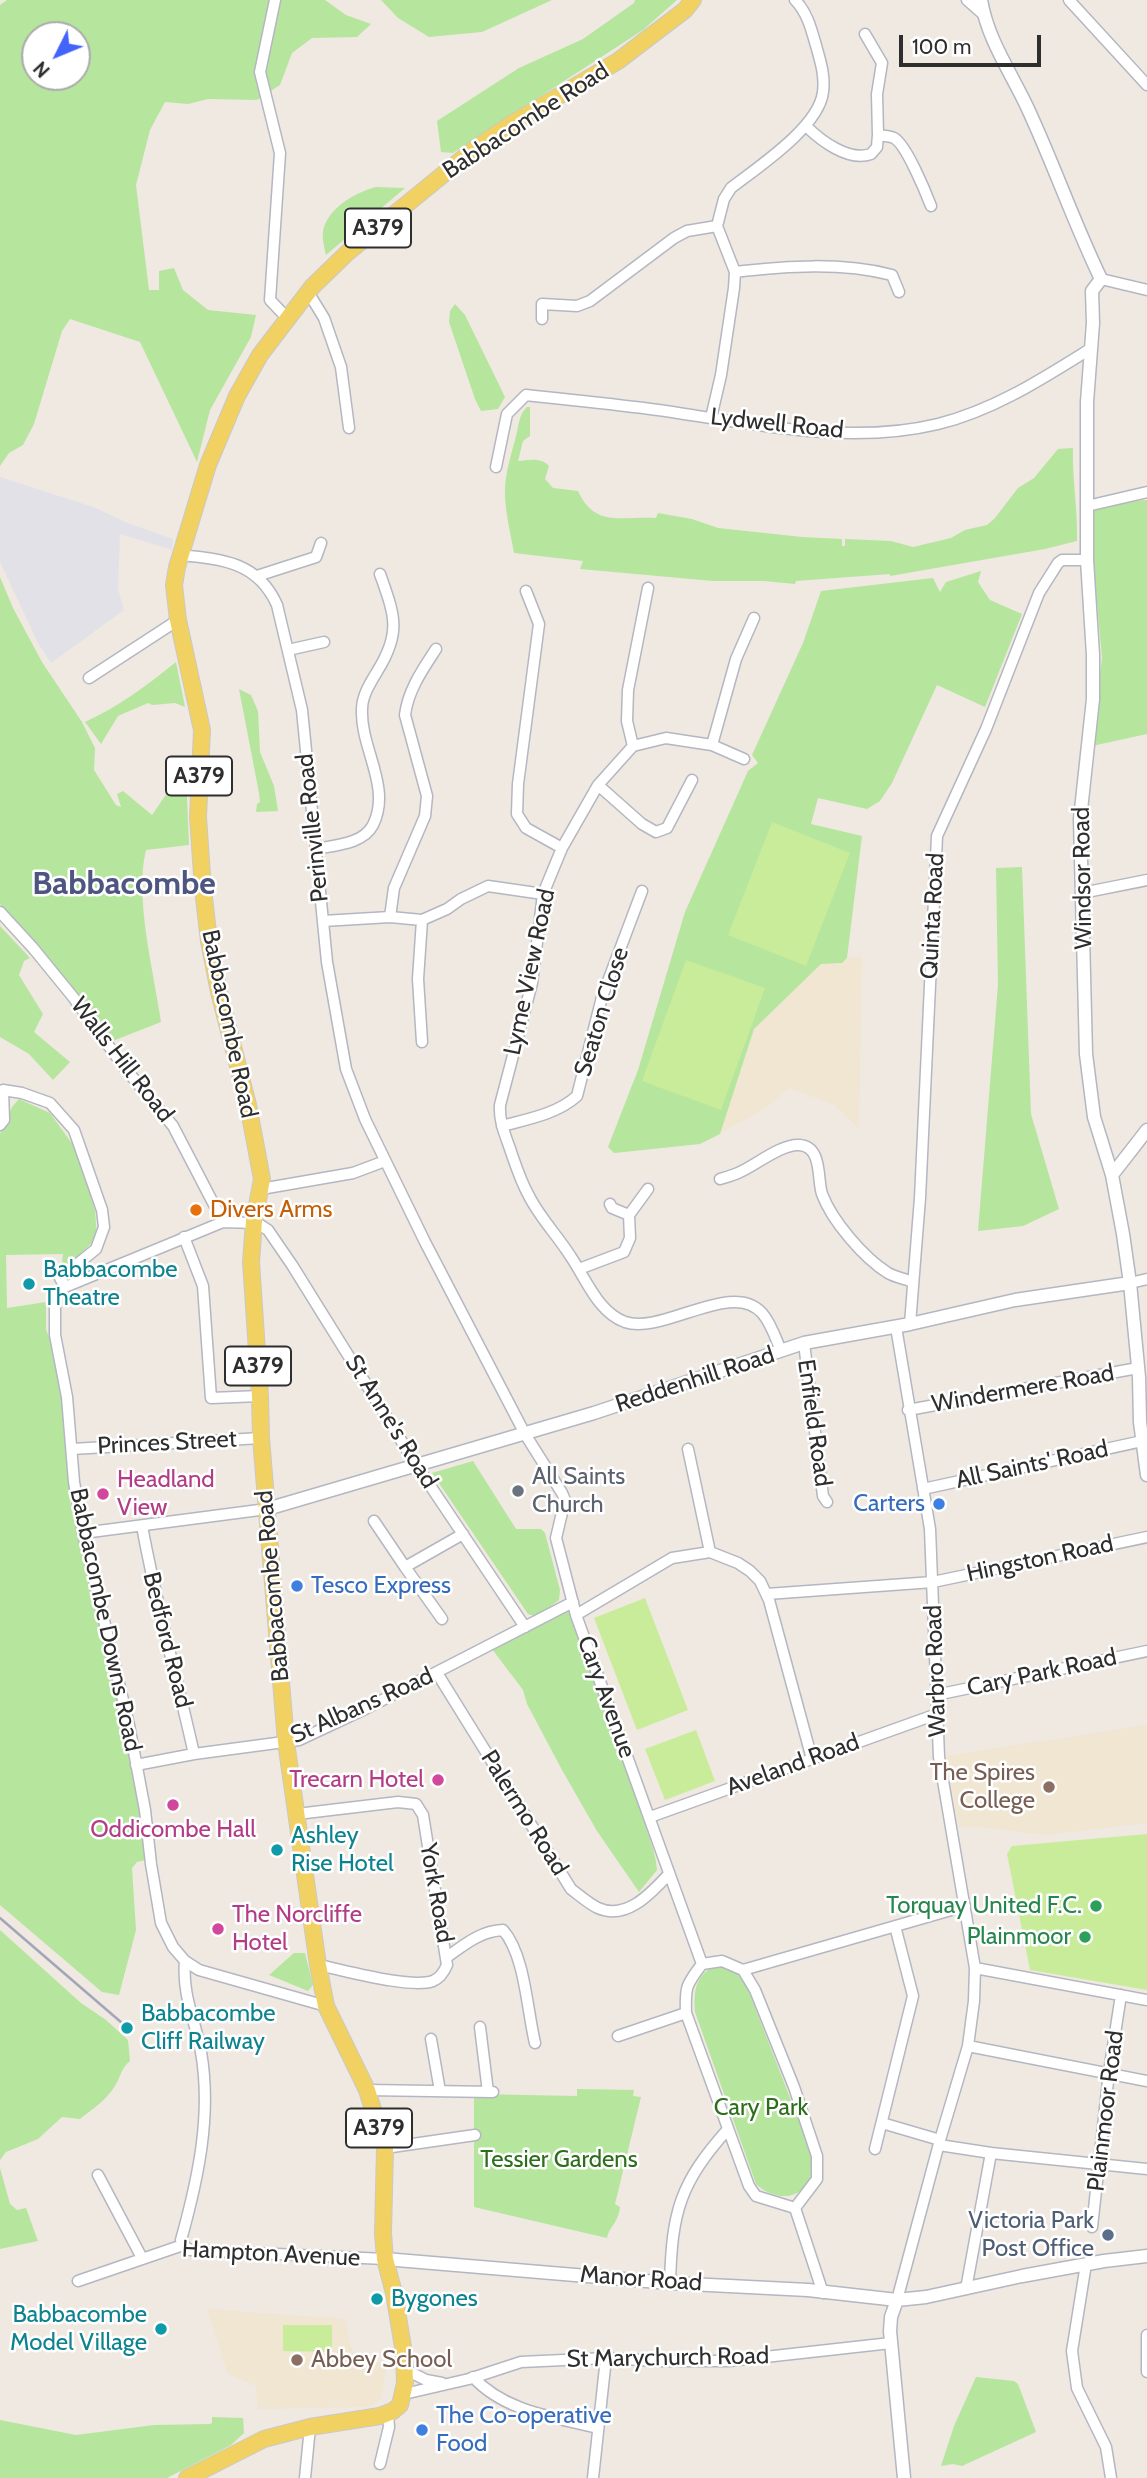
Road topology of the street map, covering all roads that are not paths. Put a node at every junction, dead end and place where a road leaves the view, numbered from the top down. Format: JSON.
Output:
{"nodes":[{"id":1,"x":275,"y":0,"type":"edge"},
{"id":2,"x":693,"y":0,"type":"edge"},
{"id":3,"x":795,"y":0,"type":"edge"},
{"id":4,"x":967,"y":0,"type":"edge"},
{"id":5,"x":981,"y":0,"type":"edge"},
{"id":6,"x":1069,"y":0,"type":"edge"},
{"id":7,"x":984,"y":15,"type":"junction"},
{"id":8,"x":865,"y":34,"type":"dead end"},
{"id":9,"x":1147,"y":85,"type":"edge"},
{"id":10,"x":806,"y":126,"type":"junction"},
{"id":11,"x":878,"y":135,"type":"junction"},
{"id":12,"x":930,"y":206,"type":"dead end"},
{"id":13,"x":717,"y":226,"type":"junction"},
{"id":14,"x":735,"y":272,"type":"junction"},
{"id":15,"x":1101,"y":279,"type":"junction"},
{"id":16,"x":1147,"y":289,"type":"edge"},
{"id":17,"x":307,"y":292,"type":"junction"},
{"id":18,"x":900,"y":292,"type":"dead end"},
{"id":19,"x":286,"y":318,"type":"junction"},
{"id":20,"x":542,"y":319,"type":"dead end"},
{"id":21,"x":1090,"y":349,"type":"junction"},
{"id":22,"x":711,"y":418,"type":"junction"},
{"id":23,"x":348,"y":428,"type":"dead end"},
{"id":24,"x":496,"y":467,"type":"dead end"},
{"id":25,"x":1147,"y":492,"type":"edge"},
{"id":26,"x":1087,"y":506,"type":"junction"},
{"id":27,"x":321,"y":543,"type":"dead end"},
{"id":28,"x":180,"y":555,"type":"junction"},
{"id":29,"x":1087,"y":560,"type":"junction"},
{"id":30,"x":380,"y":574,"type":"dead end"},
{"id":31,"x":257,"y":576,"type":"junction"},
{"id":32,"x":648,"y":588,"type":"dead end"},
{"id":33,"x":526,"y":591,"type":"dead end"},
{"id":34,"x":754,"y":618,"type":"dead end"},
{"id":35,"x":178,"y":620,"type":"junction"},
{"id":36,"x":324,"y":642,"type":"dead end"},
{"id":37,"x":436,"y":649,"type":"dead end"},
{"id":38,"x":288,"y":650,"type":"junction"},
{"id":39,"x":89,"y":678,"type":"dead end"},
{"id":40,"x":712,"y":745,"type":"junction"},
{"id":41,"x":634,"y":746,"type":"junction"},
{"id":42,"x":744,"y":759,"type":"dead end"},
{"id":43,"x":692,"y":780,"type":"dead end"},
{"id":44,"x":598,"y":785,"type":"junction"},
{"id":45,"x":562,"y":848,"type":"junction"},
{"id":46,"x":316,"y":849,"type":"junction"},
{"id":47,"x":1147,"y":880,"type":"edge"},
{"id":48,"x":642,"y":891,"type":"dead end"},
{"id":49,"x":1082,"y":893,"type":"junction"},
{"id":50,"x":543,"y":894,"type":"junction"},
{"id":51,"x":0,"y":912,"type":"edge"},
{"id":52,"x":390,"y":917,"type":"junction"},
{"id":53,"x":422,"y":920,"type":"junction"},
{"id":54,"x":323,"y":921,"type":"junction"},
{"id":55,"x":422,"y":1042,"type":"dead end"},
{"id":56,"x":1,"y":1089,"type":"edge"},
{"id":57,"x":0,"y":1125,"type":"edge"},
{"id":58,"x":502,"y":1126,"type":"junction"},
{"id":59,"x":1147,"y":1130,"type":"edge"},
{"id":60,"x":385,"y":1161,"type":"junction"},
{"id":61,"x":1112,"y":1175,"type":"junction"},
{"id":62,"x":720,"y":1179,"type":"dead end"},
{"id":63,"x":261,"y":1189,"type":"junction"},
{"id":64,"x":648,"y":1189,"type":"dead end"},
{"id":65,"x":610,"y":1204,"type":"dead end"},
{"id":66,"x":630,"y":1220,"type":"junction"},
{"id":67,"x":223,"y":1222,"type":"junction"},
{"id":68,"x":254,"y":1222,"type":"junction"},
{"id":69,"x":618,"y":1228,"type":"dead end"},
{"id":70,"x":184,"y":1237,"type":"junction"},
{"id":71,"x":579,"y":1269,"type":"junction"},
{"id":72,"x":1147,"y":1279,"type":"edge"},
{"id":73,"x":913,"y":1282,"type":"junction"},
{"id":74,"x":1130,"y":1283,"type":"junction"},
{"id":75,"x":65,"y":1287,"type":"junction"},
{"id":76,"x":910,"y":1324,"type":"junction"},
{"id":77,"x":896,"y":1327,"type":"junction"},
{"id":78,"x":804,"y":1343,"type":"junction"},
{"id":79,"x":781,"y":1351,"type":"junction"},
{"id":80,"x":1138,"y":1368,"type":"junction"},
{"id":81,"x":260,"y":1396,"type":"junction"},
{"id":82,"x":908,"y":1410,"type":"junction"},
{"id":83,"x":525,"y":1434,"type":"junction"},
{"id":84,"x":261,"y":1438,"type":"junction"},
{"id":85,"x":1144,"y":1440,"type":"edge"},
{"id":86,"x":72,"y":1449,"type":"junction"},
{"id":87,"x":688,"y":1449,"type":"dead end"},
{"id":88,"x":417,"y":1466,"type":"junction"},
{"id":89,"x":1147,"y":1475,"type":"edge"},
{"id":90,"x":923,"y":1489,"type":"junction"},
{"id":91,"x":827,"y":1502,"type":"dead end"},
{"id":92,"x":267,"y":1508,"type":"junction"},
{"id":93,"x":374,"y":1521,"type":"dead end"},
{"id":94,"x":142,"y":1526,"type":"junction"},
{"id":95,"x":83,"y":1533,"type":"junction"},
{"id":96,"x":463,"y":1534,"type":"junction"},
{"id":97,"x":1147,"y":1537,"type":"edge"},
{"id":98,"x":710,"y":1552,"type":"junction"},
{"id":99,"x":405,"y":1567,"type":"junction"},
{"id":100,"x":933,"y":1581,"type":"junction"},
{"id":101,"x":767,"y":1594,"type":"junction"},
{"id":102,"x":573,"y":1602,"type":"junction"},
{"id":103,"x":576,"y":1615,"type":"junction"},
{"id":104,"x":442,"y":1619,"type":"dead end"},
{"id":105,"x":525,"y":1627,"type":"junction"},
{"id":106,"x":1147,"y":1651,"type":"edge"},
{"id":107,"x":437,"y":1673,"type":"junction"},
{"id":108,"x":936,"y":1695,"type":"junction"},
{"id":109,"x":937,"y":1714,"type":"junction"},
{"id":110,"x":286,"y":1742,"type":"junction"},
{"id":111,"x":194,"y":1754,"type":"junction"},
{"id":112,"x":812,"y":1759,"type":"junction"},
{"id":113,"x":136,"y":1765,"type":"junction"},
{"id":114,"x":297,"y":1814,"type":"junction"},
{"id":115,"x":650,"y":1817,"type":"junction"},
{"id":116,"x":669,"y":1874,"type":"junction"},
{"id":117,"x":965,"y":1906,"type":"junction"},
{"id":118,"x":895,"y":1926,"type":"junction"},
{"id":119,"x":447,"y":1957,"type":"junction"},
{"id":120,"x":186,"y":1961,"type":"junction"},
{"id":121,"x":702,"y":1964,"type":"junction"},
{"id":122,"x":318,"y":1965,"type":"junction"},
{"id":123,"x":975,"y":1968,"type":"junction"},
{"id":124,"x":743,"y":1970,"type":"junction"},
{"id":125,"x":1121,"y":1995,"type":"junction"},
{"id":126,"x":1147,"y":2000,"type":"edge"},
{"id":127,"x":326,"y":2006,"type":"junction"},
{"id":128,"x":686,"y":2013,"type":"junction"},
{"id":129,"x":480,"y":2027,"type":"dead end"},
{"id":130,"x":618,"y":2036,"type":"dead end"},
{"id":131,"x":431,"y":2039,"type":"dead end"},
{"id":132,"x":535,"y":2043,"type":"dead end"},
{"id":133,"x":968,"y":2046,"type":"junction"},
{"id":134,"x":1109,"y":2072,"type":"junction"},
{"id":135,"x":1147,"y":2081,"type":"edge"},
{"id":136,"x":368,"y":2090,"type":"junction"},
{"id":137,"x":440,"y":2091,"type":"junction"},
{"id":138,"x":882,"y":2123,"type":"junction"},
{"id":139,"x":728,"y":2129,"type":"junction"},
{"id":140,"x":474,"y":2135,"type":"dead end"},
{"id":141,"x":939,"y":2142,"type":"junction"},
{"id":142,"x":385,"y":2148,"type":"junction"},
{"id":143,"x":875,"y":2149,"type":"dead end"},
{"id":144,"x":992,"y":2153,"type":"junction"},
{"id":145,"x":1099,"y":2164,"type":"junction"},
{"id":146,"x":1147,"y":2169,"type":"edge"},
{"id":147,"x":98,"y":2175,"type":"dead end"},
{"id":148,"x":795,"y":2208,"type":"junction"},
{"id":149,"x":1092,"y":2227,"type":"dead end"},
{"id":150,"x":183,"y":2245,"type":"junction"},
{"id":151,"x":1147,"y":2256,"type":"edge"},
{"id":152,"x":142,"y":2258,"type":"junction"},
{"id":153,"x":385,"y":2259,"type":"junction"},
{"id":154,"x":1086,"y":2264,"type":"junction"},
{"id":155,"x":78,"y":2281,"type":"dead end"},
{"id":156,"x":670,"y":2283,"type":"junction"},
{"id":157,"x":966,"y":2288,"type":"junction"},
{"id":158,"x":823,"y":2292,"type":"junction"},
{"id":159,"x":897,"y":2300,"type":"junction"},
{"id":160,"x":1147,"y":2335,"type":"edge"},
{"id":161,"x":891,"y":2343,"type":"junction"},
{"id":162,"x":606,"y":2358,"type":"junction"},
{"id":163,"x":404,"y":2369,"type":"junction"},
{"id":164,"x":1147,"y":2372,"type":"edge"},
{"id":165,"x":473,"y":2377,"type":"junction"},
{"id":166,"x":448,"y":2384,"type":"junction"},
{"id":167,"x":404,"y":2394,"type":"junction"},
{"id":168,"x":388,"y":2413,"type":"junction"},
{"id":169,"x":310,"y":2427,"type":"junction"},
{"id":170,"x":598,"y":2428,"type":"junction"},
{"id":171,"x":380,"y":2464,"type":"dead end"},
{"id":172,"x":187,"y":2478,"type":"edge"},
{"id":173,"x":305,"y":2478,"type":"edge"},
{"id":174,"x":593,"y":2478,"type":"edge"},
{"id":175,"x":904,"y":2478,"type":"edge"},
{"id":176,"x":1111,"y":2478,"type":"edge"}],
"edges":[{"from":1,"to":19,"type":"street"},
{"from":2,"to":17,"type":"main road","name":"Babbacombe Road","number":"A379"},
{"from":3,"to":10,"type":"street"},
{"from":4,"to":7,"type":"street"},
{"from":5,"to":7,"type":"street"},
{"from":6,"to":9,"type":"street"},
{"from":7,"to":15,"type":"street"},
{"from":8,"to":11,"type":"street"},
{"from":10,"to":11,"type":"street"},
{"from":10,"to":13,"type":"street"},
{"from":11,"to":12,"type":"street"},
{"from":13,"to":14,"type":"street"},
{"from":13,"to":20,"type":"street"},
{"from":14,"to":18,"type":"street"},
{"from":14,"to":22,"type":"street"},
{"from":15,"to":16,"type":"street"},
{"from":15,"to":21,"type":"street","name":"Windsor Road"},
{"from":17,"to":19,"type":"main road","name":"Babbacombe Road","number":"A379"},
{"from":17,"to":23,"type":"street"},
{"from":19,"to":28,"type":"main road","name":"Babbacombe Road","number":"A379"},
{"from":21,"to":22,"type":"street","name":"Lydwell Road"},
{"from":21,"to":26,"type":"street","name":"Windsor Road"},
{"from":22,"to":24,"type":"street","name":"Lydwell Road"},
{"from":25,"to":26,"type":"street"},
{"from":26,"to":29,"type":"street","name":"Windsor Road"},
{"from":27,"to":31,"type":"street"},
{"from":28,"to":31,"type":"street"},
{"from":28,"to":35,"type":"main road","name":"Babbacombe Road","number":"A379"},
{"from":29,"to":49,"type":"street","name":"Windsor Road"},
{"from":29,"to":73,"type":"street","name":"Quinta Road"},
{"from":30,"to":46,"type":"street"},
{"from":31,"to":38,"type":"street","name":"Perinville Road"},
{"from":32,"to":41,"type":"street"},
{"from":33,"to":45,"type":"street"},
{"from":34,"to":40,"type":"street"},
{"from":35,"to":39,"type":"street"},
{"from":35,"to":63,"type":"main road","name":"Babbacombe Road","number":"A379"},
{"from":36,"to":38,"type":"street"},
{"from":37,"to":52,"type":"street"},
{"from":38,"to":46,"type":"street","name":"Perinville Road"},
{"from":40,"to":41,"type":"street"},
{"from":40,"to":42,"type":"street"},
{"from":41,"to":44,"type":"street","name":"Lyme View Road"},
{"from":43,"to":44,"type":"street"},
{"from":44,"to":45,"type":"street","name":"Lyme View Road"},
{"from":45,"to":50,"type":"street","name":"Lyme View Road"},
{"from":46,"to":54,"type":"street","name":"Perinville Road"},
{"from":47,"to":49,"type":"street"},
{"from":48,"to":58,"type":"street","name":"Seaton Close"},
{"from":49,"to":61,"type":"street","name":"Windsor Road"},
{"from":50,"to":53,"type":"street"},
{"from":50,"to":58,"type":"street","name":"Lyme View Road"},
{"from":51,"to":67,"type":"street","name":"Walls Hill Road"},
{"from":52,"to":53,"type":"street"},
{"from":52,"to":54,"type":"street"},
{"from":53,"to":55,"type":"street"},
{"from":54,"to":60,"type":"street","name":"Perinville Road"},
{"from":56,"to":57,"type":"street"},
{"from":56,"to":75,"type":"street"},
{"from":58,"to":71,"type":"street","name":"Lyme View Road"},
{"from":59,"to":61,"type":"street"},
{"from":60,"to":63,"type":"street"},
{"from":60,"to":83,"type":"street","name":"Perinville Road"},
{"from":61,"to":74,"type":"street","name":"Windsor Road"},
{"from":62,"to":73,"type":"street"},
{"from":63,"to":68,"type":"main road","name":"Babbacombe Road","number":"A379"},
{"from":64,"to":66,"type":"street"},
{"from":65,"to":66,"type":"street"},
{"from":66,"to":69,"type":"street"},
{"from":66,"to":71,"type":"street"},
{"from":67,"to":68,"type":"street"},
{"from":67,"to":70,"type":"street"},
{"from":68,"to":81,"type":"main road","name":"Babbacombe Road","number":"A379"},
{"from":68,"to":88,"type":"street","name":"St Anne's Road"},
{"from":70,"to":75,"type":"street"},
{"from":70,"to":81,"type":"street"},
{"from":71,"to":79,"type":"street","name":"Lyme View Road"},
{"from":72,"to":74,"type":"street"},
{"from":73,"to":76,"type":"street","name":"Quinta Road"},
{"from":74,"to":76,"type":"street","name":"Reddenhill Road"},
{"from":74,"to":80,"type":"street","name":"Windsor Road"},
{"from":75,"to":86,"type":"street","name":"Babbacombe Downs Road"},
{"from":76,"to":77,"type":"street","name":"Reddenhill Road"},
{"from":77,"to":78,"type":"street","name":"Reddenhill Road"},
{"from":77,"to":82,"type":"street","name":"Warbro Road"},
{"from":78,"to":79,"type":"street","name":"Reddenhill Road"},
{"from":78,"to":91,"type":"street","name":"Enfield Road"},
{"from":79,"to":83,"type":"street","name":"Reddenhill Road"},
{"from":80,"to":82,"type":"street","name":"Windermere Road"},
{"from":80,"to":85,"type":"street","name":"Windsor Road"},
{"from":81,"to":84,"type":"main road","name":"Babbacombe Road","number":"A379"},
{"from":82,"to":90,"type":"street","name":"Warbro Road"},
{"from":83,"to":88,"type":"street","name":"Reddenhill Road"},
{"from":83,"to":102,"type":"street","name":"Cary Avenue"},
{"from":84,"to":86,"type":"street","name":"Princes Street"},
{"from":84,"to":92,"type":"main road","name":"Babbacombe Road","number":"A379"},
{"from":85,"to":89,"type":"street","name":"Windsor Road"},
{"from":85,"to":90,"type":"street","name":"All Saints' Road"},
{"from":86,"to":95,"type":"street","name":"Babbacombe Downs Road"},
{"from":87,"to":98,"type":"street"},
{"from":88,"to":92,"type":"street","name":"Reddenhill Road"},
{"from":88,"to":96,"type":"street","name":"St Anne's Road"},
{"from":90,"to":100,"type":"street","name":"Warbro Road"},
{"from":92,"to":94,"type":"street"},
{"from":92,"to":110,"type":"main road","name":"Babbacombe Road","number":"A379"},
{"from":93,"to":99,"type":"street"},
{"from":94,"to":95,"type":"street"},
{"from":94,"to":111,"type":"street","name":"Bedford Road"},
{"from":95,"to":113,"type":"street","name":"Babbacombe Downs Road"},
{"from":96,"to":99,"type":"street"},
{"from":96,"to":105,"type":"street","name":"St Anne's Road"},
{"from":97,"to":100,"type":"street","name":"Hingston Road"},
{"from":98,"to":101,"type":"street"},
{"from":98,"to":103,"type":"street"},
{"from":99,"to":104,"type":"street"},
{"from":100,"to":101,"type":"street","name":"Hingston Road"},
{"from":100,"to":108,"type":"street","name":"Warbro Road"},
{"from":101,"to":112,"type":"street"},
{"from":102,"to":103,"type":"street","name":"Cary Avenue"},
{"from":102,"to":105,"type":"street","name":"St Albans Road"},
{"from":103,"to":115,"type":"street","name":"Cary Avenue"},
{"from":105,"to":107,"type":"street","name":"St Albans Road"},
{"from":106,"to":108,"type":"street","name":"Cary Park Road"},
{"from":107,"to":110,"type":"street","name":"St Albans Road"},
{"from":107,"to":116,"type":"street","name":"Palermo Road"},
{"from":108,"to":109,"type":"street","name":"Warbro Road"},
{"from":109,"to":112,"type":"street","name":"Aveland Road"},
{"from":109,"to":117,"type":"street","name":"Warbro Road"},
{"from":110,"to":111,"type":"street","name":"St Albans Road"},
{"from":110,"to":114,"type":"main road","name":"Babbacombe Road","number":"A379"},
{"from":111,"to":113,"type":"street","name":"St Albans Road"},
{"from":112,"to":115,"type":"street","name":"Aveland Road"},
{"from":113,"to":120,"type":"street","name":"Babbacombe Downs Road"},
{"from":114,"to":119,"type":"street","name":"York Road"},
{"from":114,"to":122,"type":"main road","name":"Babbacombe Road","number":"A379"},
{"from":115,"to":116,"type":"street","name":"Cary Avenue"},
{"from":116,"to":121,"type":"street","name":"Cary Avenue"},
{"from":117,"to":118,"type":"street"},
{"from":117,"to":123,"type":"street","name":"Warbro Road"},
{"from":118,"to":124,"type":"street"},
{"from":118,"to":138,"type":"street"},
{"from":119,"to":122,"type":"street","name":"York Road"},
{"from":119,"to":132,"type":"street"},
{"from":120,"to":127,"type":"street"},
{"from":120,"to":150,"type":"street"},
{"from":121,"to":124,"type":"street"},
{"from":121,"to":128,"type":"street"},
{"from":122,"to":127,"type":"main road","name":"Babbacombe Road","number":"A379"},
{"from":123,"to":125,"type":"street"},
{"from":123,"to":133,"type":"street","name":"Warbro Road"},
{"from":124,"to":148,"type":"street"},
{"from":125,"to":126,"type":"street"},
{"from":125,"to":134,"type":"street","name":"Plainmoor Road"},
{"from":127,"to":136,"type":"main road","name":"Babbacombe Road","number":"A379"},
{"from":128,"to":130,"type":"street"},
{"from":128,"to":139,"type":"street"},
{"from":129,"to":137,"type":"street"},
{"from":131,"to":137,"type":"street"},
{"from":133,"to":134,"type":"street"},
{"from":133,"to":141,"type":"street","name":"Warbro Road"},
{"from":134,"to":135,"type":"street"},
{"from":134,"to":145,"type":"street","name":"Plainmoor Road"},
{"from":136,"to":137,"type":"street"},
{"from":136,"to":142,"type":"main road","name":"Babbacombe Road","number":"A379"},
{"from":138,"to":141,"type":"street"},
{"from":138,"to":143,"type":"street"},
{"from":139,"to":148,"type":"street"},
{"from":139,"to":156,"type":"street"},
{"from":140,"to":142,"type":"street"},
{"from":141,"to":144,"type":"street"},
{"from":141,"to":159,"type":"street","name":"Warbro Road"},
{"from":142,"to":153,"type":"main road","name":"Babbacombe Road","number":"A379"},
{"from":144,"to":145,"type":"street"},
{"from":144,"to":157,"type":"street"},
{"from":145,"to":146,"type":"street"},
{"from":145,"to":149,"type":"street","name":"Plainmoor Road"},
{"from":147,"to":152,"type":"street"},
{"from":148,"to":158,"type":"street"},
{"from":150,"to":152,"type":"street","name":"Hampton Avenue"},
{"from":150,"to":153,"type":"street","name":"Hampton Avenue"},
{"from":151,"to":154,"type":"street","name":"Manor Road"},
{"from":152,"to":155,"type":"street","name":"Hampton Avenue"},
{"from":153,"to":156,"type":"street","name":"Manor Road"},
{"from":153,"to":163,"type":"main road","number":"A379"},
{"from":154,"to":157,"type":"street","name":"Manor Road"},
{"from":154,"to":176,"type":"street"},
{"from":156,"to":158,"type":"street","name":"Manor Road"},
{"from":157,"to":159,"type":"street","name":"Manor Road"},
{"from":158,"to":159,"type":"street","name":"Manor Road"},
{"from":159,"to":161,"type":"street"},
{"from":160,"to":164,"type":"street"},
{"from":161,"to":162,"type":"street","name":"St Marychurch Road"},
{"from":161,"to":175,"type":"street"},
{"from":162,"to":165,"type":"street","name":"St Marychurch Road"},
{"from":162,"to":170,"type":"street"},
{"from":163,"to":166,"type":"street"},
{"from":163,"to":167,"type":"main road","number":"A379"},
{"from":165,"to":166,"type":"street","name":"St Marychurch Road"},
{"from":165,"to":170,"type":"street"},
{"from":166,"to":167,"type":"street","name":"St Marychurch Road"},
{"from":167,"to":168,"type":"main road"},
{"from":168,"to":169,"type":"main road"},
{"from":168,"to":171,"type":"street"},
{"from":169,"to":172,"type":"main road"},
{"from":169,"to":173,"type":"street"},
{"from":170,"to":174,"type":"street"}]}
